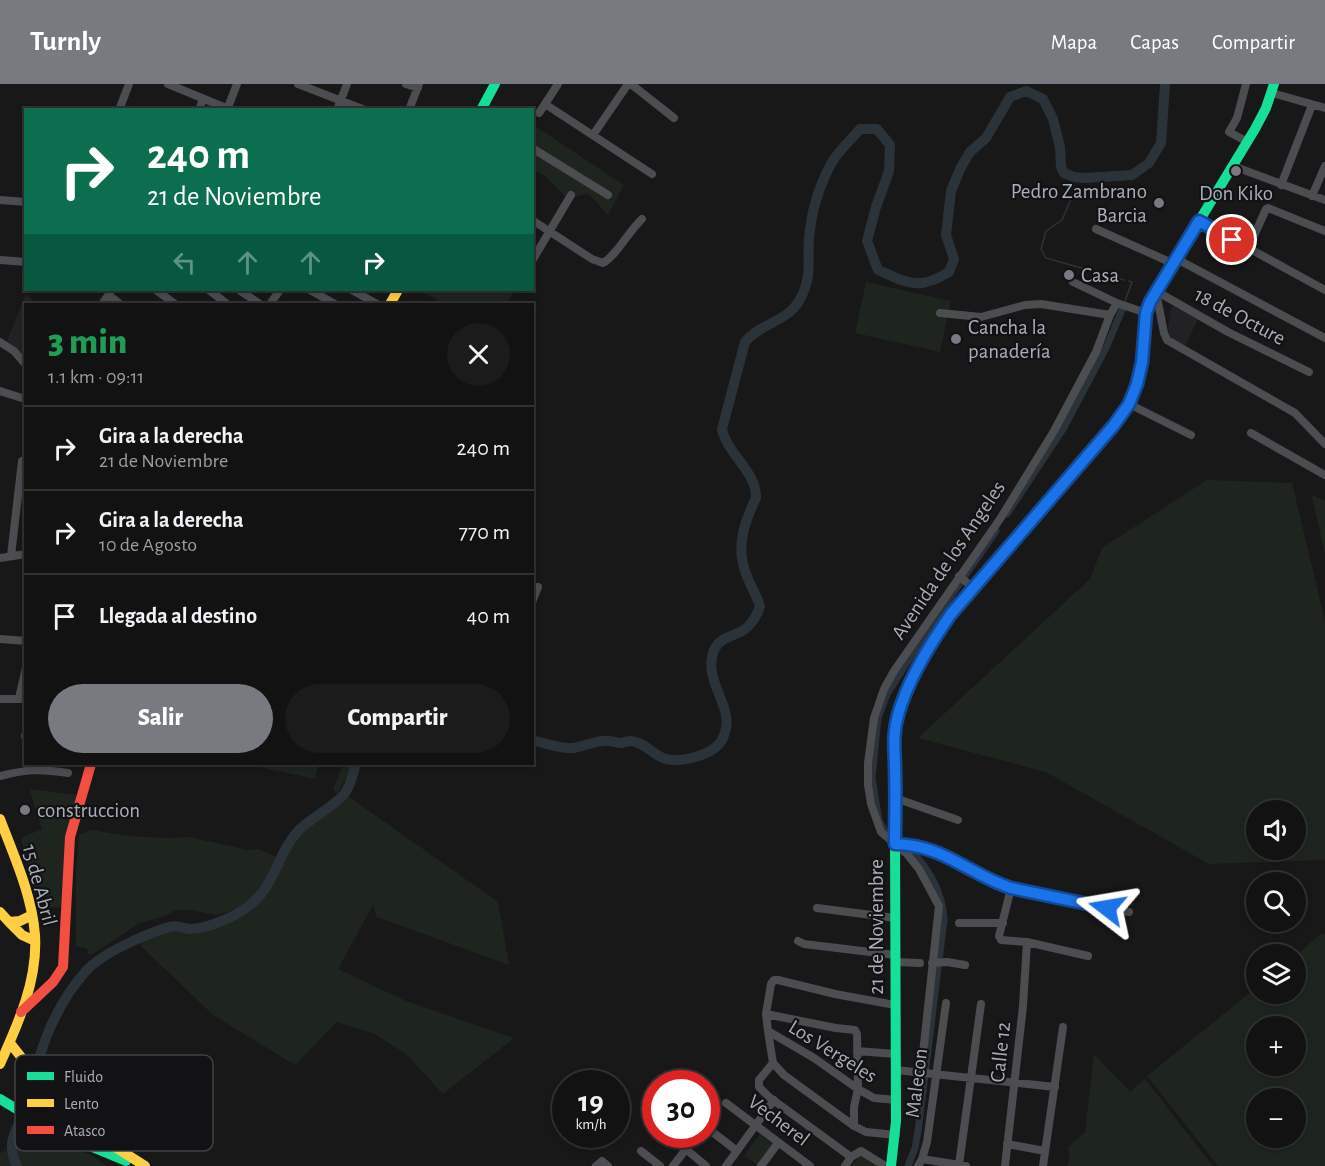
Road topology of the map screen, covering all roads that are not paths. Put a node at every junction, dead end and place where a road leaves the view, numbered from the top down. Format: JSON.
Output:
{"nodes":[{"id":1,"x":129,"y":84,"type":"edge"},
{"id":2,"x":168,"y":84,"type":"edge"},
{"id":3,"x":237,"y":84,"type":"edge"},
{"id":4,"x":298,"y":84,"type":"edge"},
{"id":5,"x":347,"y":84,"type":"edge"},
{"id":6,"x":406,"y":84,"type":"edge"},
{"id":7,"x":495,"y":84,"type":"edge"},
{"id":8,"x":558,"y":84,"type":"edge"},
{"id":9,"x":630,"y":84,"type":"edge"},
{"id":10,"x":1246,"y":84,"type":"edge"},
{"id":11,"x":308,"y":86,"type":"edge"},
{"id":12,"x":418,"y":86,"type":"edge"},
{"id":13,"x":1273,"y":88,"type":"edge"},
{"id":14,"x":203,"y":99,"type":"junction"},
{"id":15,"x":341,"y":100,"type":"junction"},
{"id":16,"x":545,"y":104,"type":"junction"},
{"id":17,"x":1312,"y":105,"type":"junction"},
{"id":18,"x":120,"y":108,"type":"edge"},
{"id":19,"x":200,"y":108,"type":"edge"},
{"id":20,"x":226,"y":108,"type":"edge"},
{"id":21,"x":228,"y":108,"type":"edge"},
{"id":22,"x":338,"y":108,"type":"edge"},
{"id":23,"x":359,"y":108,"type":"edge"},
{"id":24,"x":410,"y":108,"type":"edge"},
{"id":25,"x":482,"y":108,"type":"edge"},
{"id":26,"x":1325,"y":108,"type":"edge"},
{"id":27,"x":539,"y":113,"type":"dead end"},
{"id":28,"x":674,"y":118,"type":"dead end"},
{"id":29,"x":593,"y":135,"type":"junction"},
{"id":30,"x":1248,"y":142,"type":"junction"},
{"id":31,"x":534,"y":149,"type":"edge"},
{"id":32,"x":1233,"y":166,"type":"junction"},
{"id":33,"x":1325,"y":166,"type":"edge"},
{"id":34,"x":652,"y":174,"type":"dead end"},
{"id":35,"x":1281,"y":185,"type":"junction"},
{"id":36,"x":571,"y":195,"type":"dead end"},
{"id":37,"x":608,"y":195,"type":"dead end"},
{"id":38,"x":1312,"y":196,"type":"junction"},
{"id":39,"x":0,"y":200,"type":"edge"},
{"id":40,"x":1325,"y":200,"type":"edge"},
{"id":41,"x":24,"y":202,"type":"edge"},
{"id":42,"x":642,"y":219,"type":"dead end"},
{"id":43,"x":534,"y":221,"type":"edge"},
{"id":44,"x":1199,"y":221,"type":"junction"},
{"id":45,"x":1096,"y":229,"type":"dead end"},
{"id":46,"x":550,"y":231,"type":"junction"},
{"id":47,"x":1325,"y":231,"type":"edge"},
{"id":48,"x":1248,"y":249,"type":"junction"},
{"id":49,"x":534,"y":258,"type":"edge"},
{"id":50,"x":0,"y":260,"type":"edge"},
{"id":51,"x":1173,"y":260,"type":"junction"},
{"id":52,"x":24,"y":262,"type":"edge"},
{"id":53,"x":1073,"y":282,"type":"dead end"},
{"id":54,"x":1325,"y":290,"type":"edge"},
{"id":55,"x":157,"y":291,"type":"edge"},
{"id":56,"x":210,"y":291,"type":"edge"},
{"id":57,"x":240,"y":291,"type":"edge"},
{"id":58,"x":312,"y":291,"type":"edge"},
{"id":59,"x":354,"y":291,"type":"edge"},
{"id":60,"x":1156,"y":291,"type":"junction"},
{"id":61,"x":174,"y":303,"type":"edge"},
{"id":62,"x":226,"y":303,"type":"edge"},
{"id":63,"x":258,"y":303,"type":"edge"},
{"id":64,"x":333,"y":303,"type":"edge"},
{"id":65,"x":375,"y":303,"type":"edge"},
{"id":66,"x":1117,"y":303,"type":"junction"},
{"id":67,"x":940,"y":313,"type":"dead end"},
{"id":68,"x":1146,"y":313,"type":"junction"},
{"id":69,"x":1110,"y":315,"type":"junction"},
{"id":70,"x":1325,"y":338,"type":"edge"},
{"id":71,"x":0,"y":342,"type":"edge"},
{"id":72,"x":24,"y":362,"type":"edge"},
{"id":73,"x":1309,"y":372,"type":"dead end"},
{"id":74,"x":0,"y":391,"type":"edge"},
{"id":75,"x":24,"y":399,"type":"edge"},
{"id":76,"x":1129,"y":404,"type":"junction"},
{"id":77,"x":1251,"y":433,"type":"dead end"},
{"id":78,"x":1191,"y":435,"type":"dead end"},
{"id":79,"x":1325,"y":444,"type":"edge"},
{"id":80,"x":22,"y":460,"type":"dead end"},
{"id":81,"x":1325,"y":475,"type":"edge"},
{"id":82,"x":24,"y":554,"type":"edge"},
{"id":83,"x":11,"y":556,"type":"junction"},
{"id":84,"x":0,"y":558,"type":"edge"},
{"id":85,"x":965,"y":581,"type":"junction"},
{"id":86,"x":538,"y":587,"type":"dead end"},
{"id":87,"x":534,"y":597,"type":"edge"},
{"id":88,"x":0,"y":639,"type":"edge"},
{"id":89,"x":24,"y":641,"type":"edge"},
{"id":90,"x":24,"y":684,"type":"edge"},
{"id":91,"x":0,"y":699,"type":"edge"},
{"id":92,"x":22,"y":699,"type":"edge"},
{"id":93,"x":91,"y":765,"type":"edge"},
{"id":94,"x":68,"y":773,"type":"dead end"},
{"id":95,"x":0,"y":776,"type":"edge"},
{"id":96,"x":895,"y":798,"type":"junction"},
{"id":97,"x":0,"y":819,"type":"edge"},
{"id":98,"x":958,"y":820,"type":"dead end"},
{"id":99,"x":895,"y":844,"type":"junction"},
{"id":100,"x":1011,"y":888,"type":"junction"},
{"id":101,"x":817,"y":908,"type":"dead end"},
{"id":102,"x":0,"y":912,"type":"edge"},
{"id":103,"x":1129,"y":912,"type":"dead end"},
{"id":104,"x":32,"y":915,"type":"junction"},
{"id":105,"x":895,"y":918,"type":"junction"},
{"id":106,"x":9,"y":922,"type":"junction"},
{"id":107,"x":959,"y":922,"type":"dead end"},
{"id":108,"x":1003,"y":923,"type":"junction"},
{"id":109,"x":35,"y":941,"type":"junction"},
{"id":110,"x":798,"y":941,"type":"dead end"},
{"id":111,"x":1027,"y":942,"type":"junction"},
{"id":112,"x":1088,"y":956,"type":"dead end"},
{"id":113,"x":895,"y":959,"type":"junction"},
{"id":114,"x":920,"y":963,"type":"dead end"},
{"id":115,"x":934,"y":963,"type":"junction"},
{"id":116,"x":965,"y":964,"type":"dead end"},
{"id":117,"x":946,"y":1003,"type":"dead end"},
{"id":118,"x":981,"y":1004,"type":"dead end"},
{"id":119,"x":896,"y":1005,"type":"junction"},
{"id":120,"x":21,"y":1012,"type":"junction"},
{"id":121,"x":766,"y":1014,"type":"junction"},
{"id":122,"x":1063,"y":1027,"type":"dead end"},
{"id":123,"x":768,"y":1031,"type":"junction"},
{"id":124,"x":10,"y":1042,"type":"junction"},
{"id":125,"x":857,"y":1051,"type":"junction"},
{"id":126,"x":895,"y":1054,"type":"junction"},
{"id":127,"x":20,"y":1055,"type":"edge"},
{"id":128,"x":773,"y":1063,"type":"junction"},
{"id":129,"x":0,"y":1064,"type":"edge"},
{"id":130,"x":896,"y":1070,"type":"junction"},
{"id":131,"x":928,"y":1073,"type":"junction"},
{"id":132,"x":972,"y":1078,"type":"junction"},
{"id":133,"x":1015,"y":1083,"type":"junction"},
{"id":134,"x":1055,"y":1087,"type":"junction"},
{"id":135,"x":858,"y":1089,"type":"junction"},
{"id":136,"x":0,"y":1099,"type":"edge"},
{"id":137,"x":774,"y":1100,"type":"junction"},
{"id":138,"x":896,"y":1100,"type":"junction"},
{"id":139,"x":726,"y":1103,"type":"dead end"},
{"id":140,"x":15,"y":1108,"type":"edge"},
{"id":141,"x":755,"y":1125,"type":"junction"},
{"id":142,"x":854,"y":1126,"type":"junction"},
{"id":143,"x":896,"y":1136,"type":"junction"},
{"id":144,"x":720,"y":1138,"type":"edge"},
{"id":145,"x":777,"y":1143,"type":"junction"},
{"id":146,"x":1007,"y":1144,"type":"junction"},
{"id":147,"x":686,"y":1149,"type":"joint"},
{"id":148,"x":104,"y":1151,"type":"edge"},
{"id":149,"x":120,"y":1151,"type":"edge"},
{"id":150,"x":641,"y":1151,"type":"dead end"},
{"id":151,"x":737,"y":1151,"type":"junction"},
{"id":152,"x":1045,"y":1151,"type":"junction"},
{"id":153,"x":851,"y":1157,"type":"junction"},
{"id":154,"x":920,"y":1164,"type":"edge"},
{"id":155,"x":142,"y":1166,"type":"edge"},
{"id":156,"x":596,"y":1166,"type":"edge"},
{"id":157,"x":608,"y":1166,"type":"edge"},
{"id":158,"x":660,"y":1166,"type":"edge"},
{"id":159,"x":673,"y":1166,"type":"edge"},
{"id":160,"x":706,"y":1166,"type":"edge"},
{"id":161,"x":726,"y":1166,"type":"edge"},
{"id":162,"x":761,"y":1166,"type":"edge"},
{"id":163,"x":810,"y":1166,"type":"edge"},
{"id":164,"x":845,"y":1166,"type":"edge"},
{"id":165,"x":885,"y":1166,"type":"edge"},
{"id":166,"x":891,"y":1166,"type":"edge"},
{"id":167,"x":962,"y":1166,"type":"edge"},
{"id":168,"x":1005,"y":1166,"type":"edge"},
{"id":169,"x":1043,"y":1166,"type":"edge"}],
"edges":[{"from":1,"to":18,"type":"street"},
{"from":2,"to":14,"type":"street"},
{"from":3,"to":21,"type":"street"},
{"from":4,"to":11,"type":"street"},
{"from":5,"to":15,"type":"street"},
{"from":6,"to":12,"type":"street"},
{"from":7,"to":25,"type":"street"},
{"from":8,"to":16,"type":"street"},
{"from":9,"to":28,"type":"street"},
{"from":9,"to":29,"type":"street"},
{"from":10,"to":30,"type":"street"},
{"from":11,"to":15,"type":"street"},
{"from":12,"to":24,"type":"street"},
{"from":13,"to":17,"type":"street"},
{"from":13,"to":30,"type":"street","name":"21 de Noviembre"},
{"from":14,"to":19,"type":"street"},
{"from":14,"to":20,"type":"street"},
{"from":15,"to":22,"type":"street"},
{"from":15,"to":23,"type":"street"},
{"from":16,"to":27,"type":"street"},
{"from":16,"to":29,"type":"street"},
{"from":17,"to":26,"type":"street"},
{"from":17,"to":35,"type":"street"},
{"from":29,"to":34,"type":"street"},
{"from":30,"to":32,"type":"street","name":"21 de Noviembre"},
{"from":31,"to":37,"type":"street"},
{"from":32,"to":35,"type":"street"},
{"from":32,"to":44,"type":"street","name":"21 de Noviembre"},
{"from":33,"to":38,"type":"street"},
{"from":35,"to":38,"type":"street"},
{"from":36,"to":46,"type":"street"},
{"from":38,"to":40,"type":"street"},
{"from":39,"to":41,"type":"street"},
{"from":42,"to":46,"type":"street"},
{"from":43,"to":46,"type":"street"},
{"from":44,"to":48,"type":"street"},
{"from":44,"to":51,"type":"street","name":"21 de Noviembre"},
{"from":45,"to":51,"type":"street"},
{"from":46,"to":49,"type":"street"},
{"from":47,"to":48,"type":"street"},
{"from":48,"to":54,"type":"street"},
{"from":50,"to":52,"type":"street"},
{"from":51,"to":60,"type":"street","name":"21 de Noviembre"},
{"from":51,"to":70,"type":"street"},
{"from":53,"to":66,"type":"street"},
{"from":55,"to":61,"type":"street"},
{"from":56,"to":62,"type":"street"},
{"from":57,"to":63,"type":"street"},
{"from":58,"to":64,"type":"street"},
{"from":59,"to":65,"type":"street"},
{"from":60,"to":68,"type":"street","name":"21 de Noviembre"},
{"from":60,"to":73,"type":"street","name":"18 de Octure"},
{"from":60,"to":79,"type":"street"},
{"from":66,"to":68,"type":"street"},
{"from":66,"to":69,"type":"street","name":"Avenida de los Angeles"},
{"from":67,"to":69,"type":"street"},
{"from":68,"to":76,"type":"street","name":"21 de Noviembre"},
{"from":69,"to":85,"type":"street","name":"Avenida de los Angeles"},
{"from":71,"to":72,"type":"street"},
{"from":74,"to":75,"type":"street"},
{"from":76,"to":78,"type":"street"},
{"from":76,"to":85,"type":"street","name":"21 de Noviembre"},
{"from":77,"to":81,"type":"street"},
{"from":80,"to":83,"type":"street"},
{"from":82,"to":83,"type":"street"},
{"from":83,"to":84,"type":"street"},
{"from":85,"to":96,"type":"street","name":"21 de Noviembre"},
{"from":85,"to":99,"type":"street","name":"Avenida de los Angeles"},
{"from":86,"to":87,"type":"street"},
{"from":88,"to":89,"type":"street"},
{"from":90,"to":92,"type":"street"},
{"from":91,"to":92,"type":"street"},
{"from":93,"to":120,"type":"street"},
{"from":94,"to":95,"type":"street"},
{"from":96,"to":98,"type":"street"},
{"from":96,"to":99,"type":"street","name":"21 de Noviembre"},
{"from":97,"to":104,"type":"street","name":"15 de Abril"},
{"from":99,"to":100,"type":"street"},
{"from":99,"to":105,"type":"street","name":"21 de Noviembre"},
{"from":99,"to":115,"type":"street","name":"Avenida de los Angeles"},
{"from":100,"to":103,"type":"street"},
{"from":100,"to":108,"type":"street"},
{"from":101,"to":105,"type":"street"},
{"from":102,"to":106,"type":"street"},
{"from":104,"to":106,"type":"street"},
{"from":104,"to":109,"type":"street","name":"15 de Abril"},
{"from":105,"to":113,"type":"street","name":"21 de Noviembre"},
{"from":106,"to":109,"type":"street"},
{"from":107,"to":108,"type":"street"},
{"from":108,"to":111,"type":"street"},
{"from":109,"to":120,"type":"street","name":"15 de Abril"},
{"from":110,"to":113,"type":"street"},
{"from":111,"to":112,"type":"street"},
{"from":111,"to":133,"type":"street","name":"Calle 12"},
{"from":113,"to":114,"type":"street"},
{"from":113,"to":119,"type":"street","name":"21 de Noviembre"},
{"from":115,"to":116,"type":"street"},
{"from":115,"to":131,"type":"street","name":"Avenida de los Angeles"},
{"from":117,"to":131,"type":"street","name":"Malecon"},
{"from":118,"to":132,"type":"street"},
{"from":119,"to":121,"type":"street","name":"Los Vergeles"},
{"from":119,"to":126,"type":"street","name":"21 de Noviembre"},
{"from":120,"to":124,"type":"street","name":"15 de Abril"},
{"from":121,"to":123,"type":"street","name":"Los Vergeles"},
{"from":121,"to":125,"type":"street"},
{"from":122,"to":134,"type":"street"},
{"from":123,"to":128,"type":"street"},
{"from":123,"to":135,"type":"street","name":"Los Vergeles"},
{"from":124,"to":127,"type":"street"},
{"from":124,"to":129,"type":"street","name":"15 de Abril"},
{"from":125,"to":126,"type":"street"},
{"from":125,"to":135,"type":"street"},
{"from":126,"to":130,"type":"street","name":"21 de Noviembre"},
{"from":128,"to":137,"type":"street"},
{"from":128,"to":142,"type":"street"},
{"from":130,"to":131,"type":"street"},
{"from":130,"to":138,"type":"street","name":"21 de Noviembre"},
{"from":131,"to":132,"type":"street"},
{"from":131,"to":154,"type":"street","name":"Malecon"},
{"from":132,"to":133,"type":"street"},
{"from":132,"to":167,"type":"street"},
{"from":133,"to":134,"type":"street"},
{"from":133,"to":146,"type":"street","name":"Calle 12"},
{"from":134,"to":152,"type":"street"},
{"from":135,"to":138,"type":"street","name":"Los Vergeles"},
{"from":135,"to":142,"type":"street"},
{"from":136,"to":140,"type":"street"},
{"from":137,"to":141,"type":"street"},
{"from":137,"to":153,"type":"street"},
{"from":138,"to":143,"type":"street","name":"21 de Noviembre"},
{"from":139,"to":141,"type":"street","name":"Vecherel"},
{"from":141,"to":145,"type":"street","name":"Vecherel"},
{"from":141,"to":151,"type":"street"},
{"from":142,"to":143,"type":"street"},
{"from":143,"to":166,"type":"street","name":"21 de Noviembre"},
{"from":144,"to":151,"type":"street"},
{"from":145,"to":162,"type":"street"},
{"from":145,"to":163,"type":"street","name":"Vecherel"},
{"from":146,"to":152,"type":"street"},
{"from":146,"to":168,"type":"street","name":"Calle 12"},
{"from":147,"to":159,"type":"street"},
{"from":147,"to":160,"type":"street"},
{"from":148,"to":155,"type":"street"},
{"from":149,"to":155,"type":"street"},
{"from":150,"to":158,"type":"street"},
{"from":151,"to":161,"type":"street"},
{"from":152,"to":169,"type":"street"},
{"from":153,"to":164,"type":"street"},
{"from":153,"to":165,"type":"street"},
{"from":154,"to":167,"type":"street"},
{"from":156,"to":157,"type":"street"}]}
